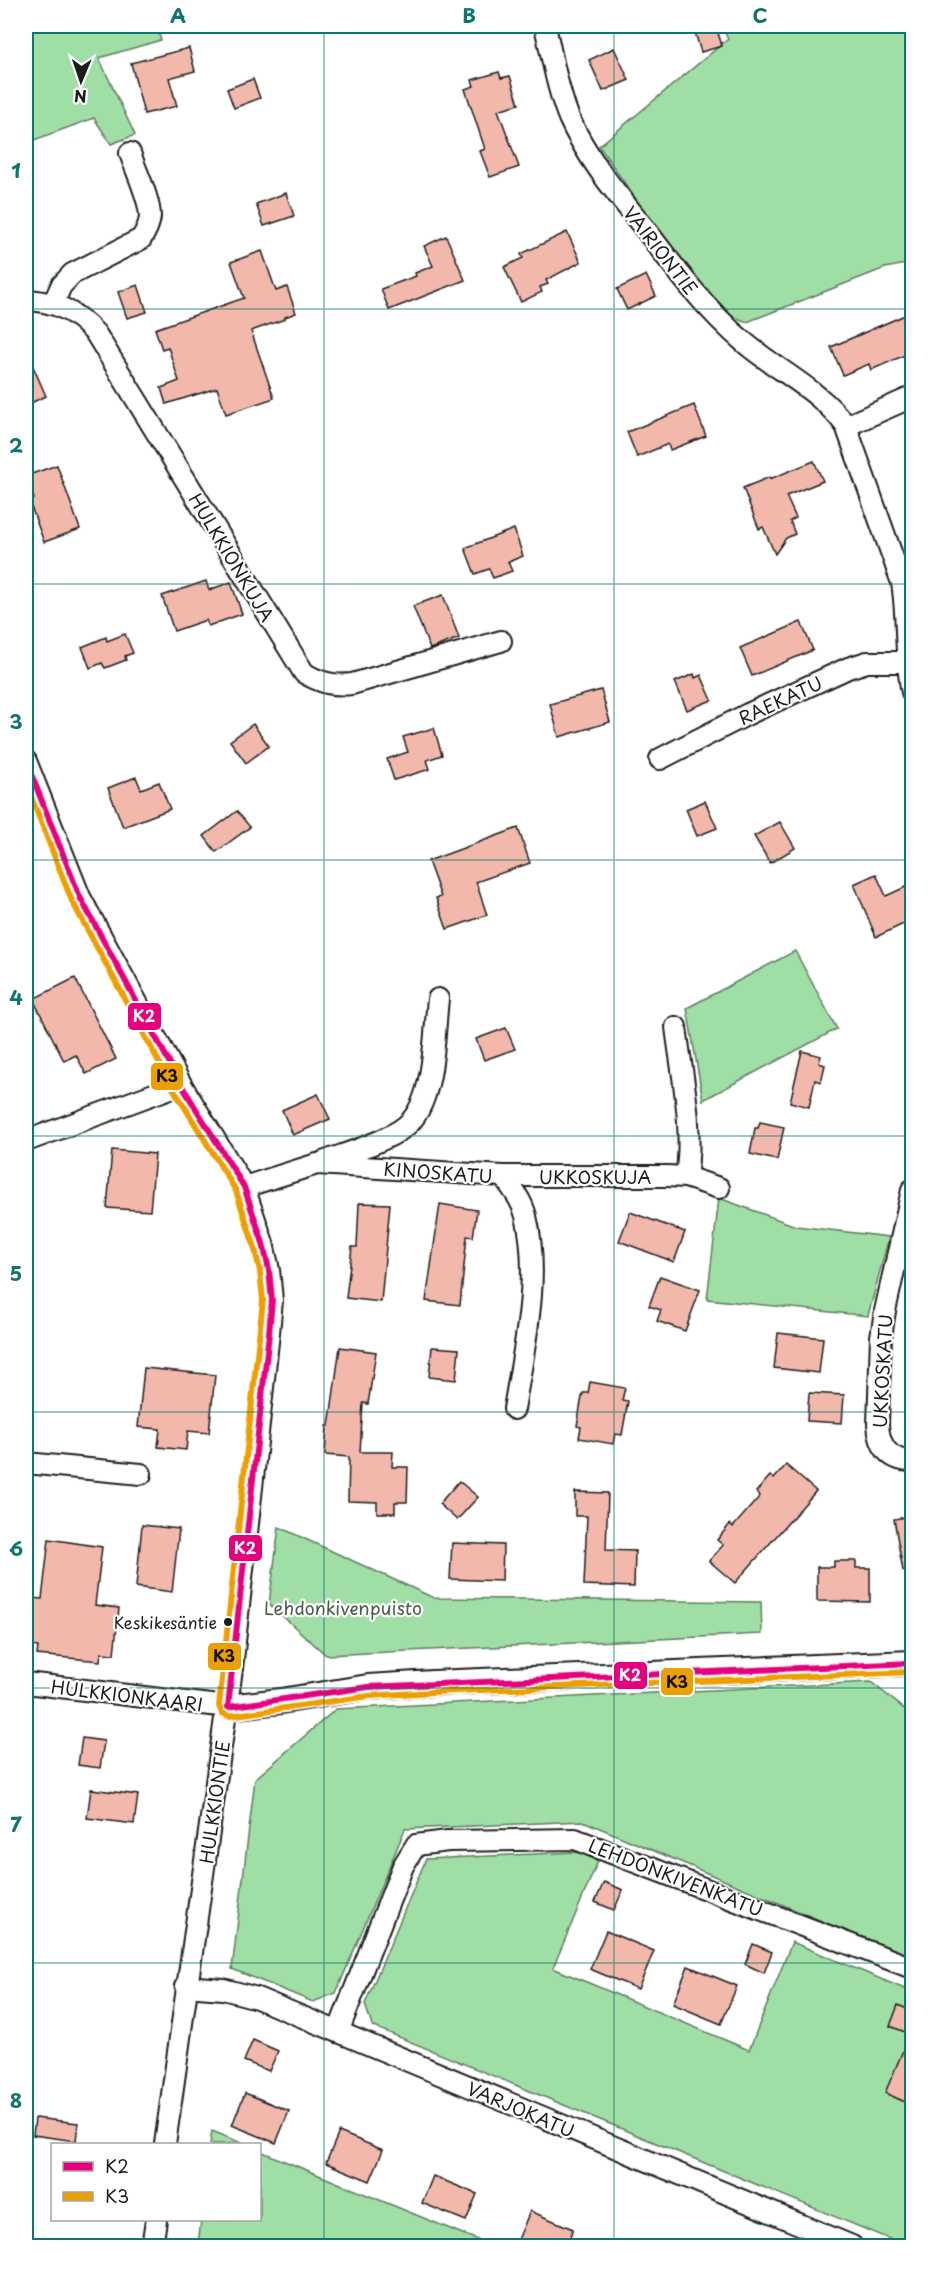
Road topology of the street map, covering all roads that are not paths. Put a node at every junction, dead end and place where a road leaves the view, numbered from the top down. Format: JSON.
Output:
{"nodes":[{"id":1,"x":545,"y":26,"type":"edge"},
{"id":2,"x":130,"y":153,"type":"dead end"},
{"id":3,"x":26,"y":300,"type":"edge"},
{"id":4,"x":53,"y":304,"type":"junction"},
{"id":5,"x":912,"y":397,"type":"edge"},
{"id":6,"x":846,"y":426,"type":"junction"},
{"id":7,"x":501,"y":641,"type":"dead end"},
{"id":8,"x":907,"y":662,"type":"junction"},
{"id":9,"x":912,"y":692,"type":"edge"},
{"id":10,"x":660,"y":759,"type":"dead end"},
{"id":11,"x":26,"y":760,"type":"edge"},
{"id":12,"x":438,"y":999,"type":"dead end"},
{"id":13,"x":676,"y":1027,"type":"dead end"},
{"id":14,"x":181,"y":1084,"type":"junction"},
{"id":15,"x":26,"y":1141,"type":"edge"},
{"id":16,"x":317,"y":1164,"type":"junction"},
{"id":17,"x":503,"y":1176,"type":"junction"},
{"id":18,"x":686,"y":1177,"type":"junction"},
{"id":19,"x":244,"y":1187,"type":"junction"},
{"id":20,"x":719,"y":1188,"type":"dead end"},
{"id":21,"x":912,"y":1190,"type":"edge"},
{"id":22,"x":514,"y":1409,"type":"dead end"},
{"id":23,"x":912,"y":1461,"type":"edge"},
{"id":24,"x":26,"y":1462,"type":"edge"},
{"id":25,"x":141,"y":1474,"type":"dead end"},
{"id":26,"x":912,"y":1663,"type":"edge"},
{"id":27,"x":26,"y":1683,"type":"edge"},
{"id":28,"x":228,"y":1707,"type":"junction"},
{"id":29,"x":912,"y":1968,"type":"edge"},
{"id":30,"x":186,"y":1986,"type":"junction"},
{"id":31,"x":338,"y":2032,"type":"junction"},
{"id":32,"x":165,"y":2143,"type":"edge"},
{"id":33,"x":156,"y":2221,"type":"edge"},
{"id":34,"x":152,"y":2247,"type":"edge"},
{"id":35,"x":852,"y":2247,"type":"edge"}],
"edges":[{"from":1,"to":6,"type":"street","name":"VAIRIONTIE"},
{"from":2,"to":4,"type":"street"},
{"from":3,"to":4,"type":"street","name":"HULKKIONKUJA"},
{"from":4,"to":7,"type":"street","name":"HULKKIONKUJA"},
{"from":5,"to":6,"type":"street"},
{"from":6,"to":8,"type":"street"},
{"from":8,"to":9,"type":"street"},
{"from":8,"to":10,"type":"street","name":"RAEKATU"},
{"from":11,"to":14,"type":"street","name":"HULKKIONTIE"},
{"from":12,"to":16,"type":"street"},
{"from":13,"to":18,"type":"street"},
{"from":14,"to":15,"type":"street"},
{"from":14,"to":19,"type":"street","name":"HULKKIONTIE"},
{"from":16,"to":17,"type":"street","name":"KINOSKATU"},
{"from":16,"to":19,"type":"street","name":"KINOSKATU"},
{"from":17,"to":18,"type":"street","name":"UKKOSKUJA"},
{"from":17,"to":22,"type":"street","name":"KINOSKATU"},
{"from":18,"to":20,"type":"street","name":"UKKOSKUJA"},
{"from":19,"to":28,"type":"street","name":"HULKKIONTIE"},
{"from":21,"to":23,"type":"street","name":"UKKOSKATU"},
{"from":24,"to":25,"type":"street"},
{"from":26,"to":28,"type":"street"},
{"from":27,"to":28,"type":"street","name":"HULKKIONKAARI"},
{"from":28,"to":30,"type":"street","name":"HULKKIONTIE"},
{"from":29,"to":31,"type":"street","name":"LEHDONKIVENKATU"},
{"from":30,"to":31,"type":"street","name":"VARJOKATU"},
{"from":30,"to":32,"type":"street","name":"HULKKIONTIE"},
{"from":31,"to":35,"type":"street","name":"VARJOKATU"},
{"from":33,"to":34,"type":"street"}]}
